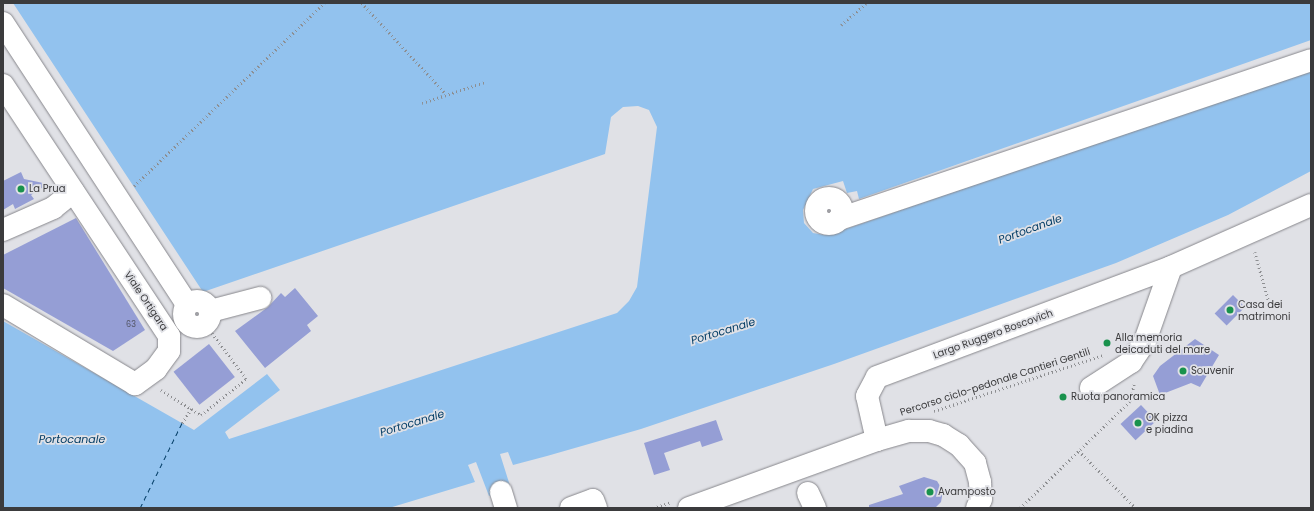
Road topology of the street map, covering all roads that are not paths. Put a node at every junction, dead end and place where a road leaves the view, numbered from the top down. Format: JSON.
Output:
{"nodes":[{"id":1,"x":3,"y":23,"type":"edge"},
{"id":2,"x":1311,"y":60,"type":"edge"},
{"id":3,"x":3,"y":86,"type":"edge"},
{"id":4,"x":73,"y":192,"type":"junction"},
{"id":5,"x":1311,"y":204,"type":"edge"},
{"id":6,"x":839,"y":219,"type":"dead end"},
{"id":7,"x":3,"y":230,"type":"edge"},
{"id":8,"x":1171,"y":267,"type":"junction"},
{"id":9,"x":260,"y":298,"type":"dead end"},
{"id":10,"x":3,"y":305,"type":"edge"},
{"id":11,"x":186,"y":311,"type":"junction"},
{"id":12,"x":165,"y":330,"type":"junction"},
{"id":13,"x":1091,"y":388,"type":"dead end"},
{"id":14,"x":876,"y":440,"type":"junction"},
{"id":15,"x":571,"y":508,"type":"edge"},
{"id":16,"x":596,"y":508,"type":"edge"},
{"id":17,"x":689,"y":508,"type":"edge"},
{"id":18,"x":978,"y":508,"type":"edge"}],
"edges":[{"from":1,"to":11,"type":"street"},
{"from":2,"to":6,"type":"street"},
{"from":3,"to":4,"type":"street","name":"Viale Ortigara"},
{"from":4,"to":7,"type":"street"},
{"from":4,"to":12,"type":"street","name":"Viale Ortigara"},
{"from":5,"to":8,"type":"street","name":"Largo Ruggero Boscovich"},
{"from":8,"to":13,"type":"street"},
{"from":8,"to":14,"type":"street","name":"Largo Ruggero Boscovich"},
{"from":9,"to":11,"type":"street"},
{"from":10,"to":12,"type":"street","name":"Viale Ortigara"},
{"from":11,"to":12,"type":"street"},
{"from":14,"to":17,"type":"street"},
{"from":14,"to":18,"type":"street"},
{"from":15,"to":16,"type":"street"}]}
